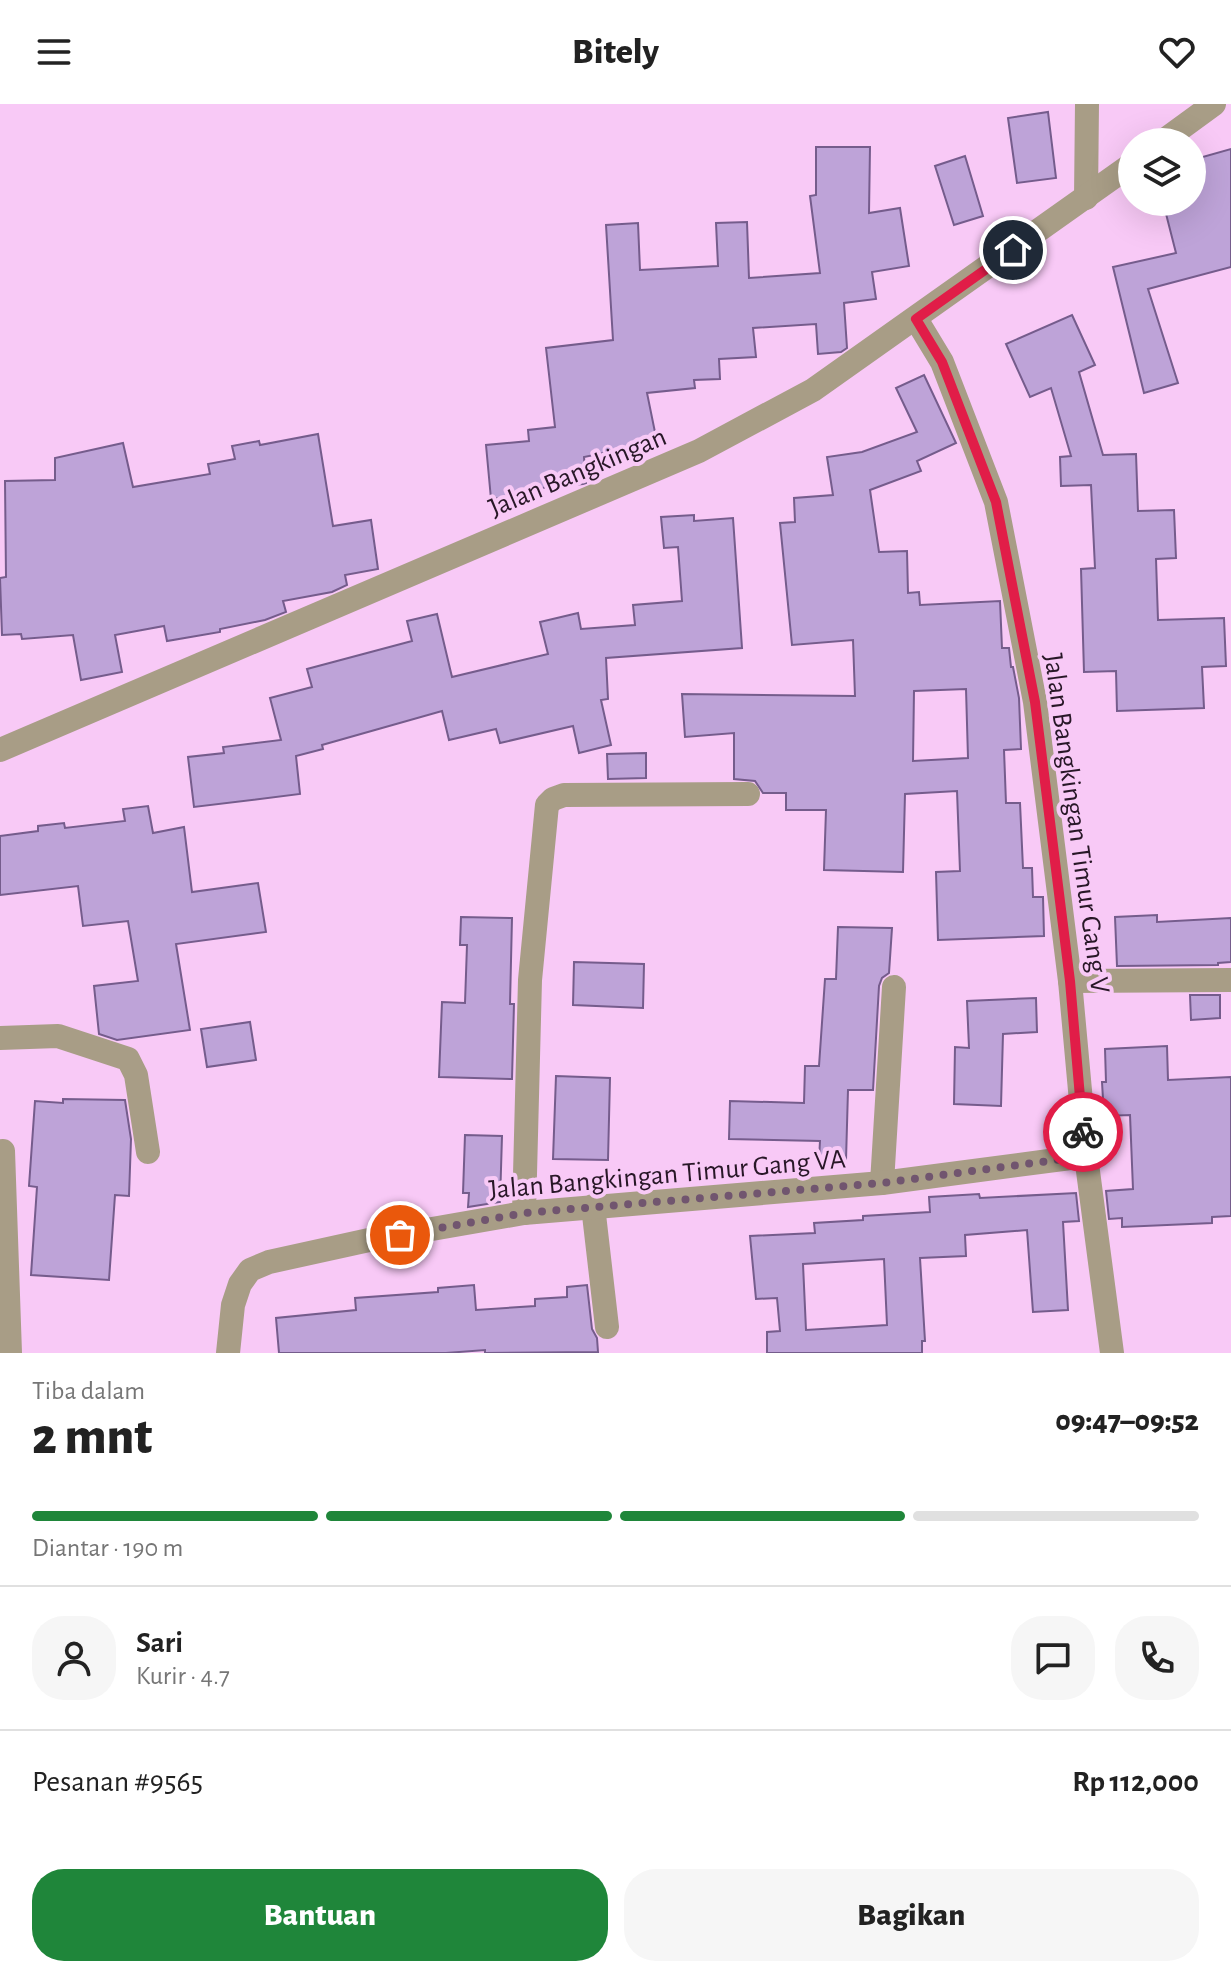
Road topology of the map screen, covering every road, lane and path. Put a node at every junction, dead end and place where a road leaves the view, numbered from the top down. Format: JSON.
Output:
{"nodes":[{"id":1,"x":1087,"y":104,"type":"edge"},
{"id":2,"x":1214,"y":104,"type":"edge"},
{"id":3,"x":1181,"y":128,"type":"edge"},
{"id":4,"x":1118,"y":174,"type":"edge"},
{"id":5,"x":1086,"y":198,"type":"junction"},
{"id":6,"x":916,"y":319,"type":"junction"},
{"id":7,"x":0,"y":750,"type":"edge"},
{"id":8,"x":748,"y":794,"type":"dead end"},
{"id":9,"x":1231,"y":980,"type":"edge"},
{"id":10,"x":1070,"y":981,"type":"junction"},
{"id":11,"x":894,"y":987,"type":"dead end"},
{"id":12,"x":0,"y":1038,"type":"edge"},
{"id":13,"x":3,"y":1151,"type":"dead end"},
{"id":14,"x":148,"y":1152,"type":"dead end"},
{"id":15,"x":1086,"y":1156,"type":"junction"},
{"id":16,"x":882,"y":1183,"type":"junction"},
{"id":17,"x":593,"y":1206,"type":"junction"},
{"id":18,"x":524,"y":1213,"type":"junction"},
{"id":19,"x":607,"y":1327,"type":"dead end"},
{"id":20,"x":10,"y":1353,"type":"edge"},
{"id":21,"x":228,"y":1353,"type":"edge"},
{"id":22,"x":1112,"y":1353,"type":"edge"}],
"edges":[{"from":1,"to":5,"type":"street"},
{"from":2,"to":3,"type":"street"},
{"from":4,"to":5,"type":"street","name":"Jalan Bangkingan"},
{"from":5,"to":6,"type":"street","name":"Jalan Bangkingan"},
{"from":6,"to":7,"type":"street","name":"Jalan Bangkingan"},
{"from":6,"to":10,"type":"street","name":"Jalan Bangkingan Timur Gang V"},
{"from":8,"to":18,"type":"street"},
{"from":9,"to":10,"type":"street"},
{"from":10,"to":15,"type":"street","name":"Jalan Bangkingan Timur Gang V"},
{"from":11,"to":16,"type":"street"},
{"from":12,"to":14,"type":"street"},
{"from":13,"to":20,"type":"street"},
{"from":15,"to":16,"type":"street","name":"Jalan Bangkingan Timur Gang VA"},
{"from":15,"to":22,"type":"street","name":"Jalan Bangkingan Timur Gang V"},
{"from":16,"to":17,"type":"street","name":"Jalan Bangkingan Timur Gang VA"},
{"from":17,"to":18,"type":"street","name":"Jalan Bangkingan Timur Gang VA"},
{"from":17,"to":19,"type":"street"},
{"from":18,"to":21,"type":"street","name":"Jalan Bangkingan Timur Gang VA"}]}
